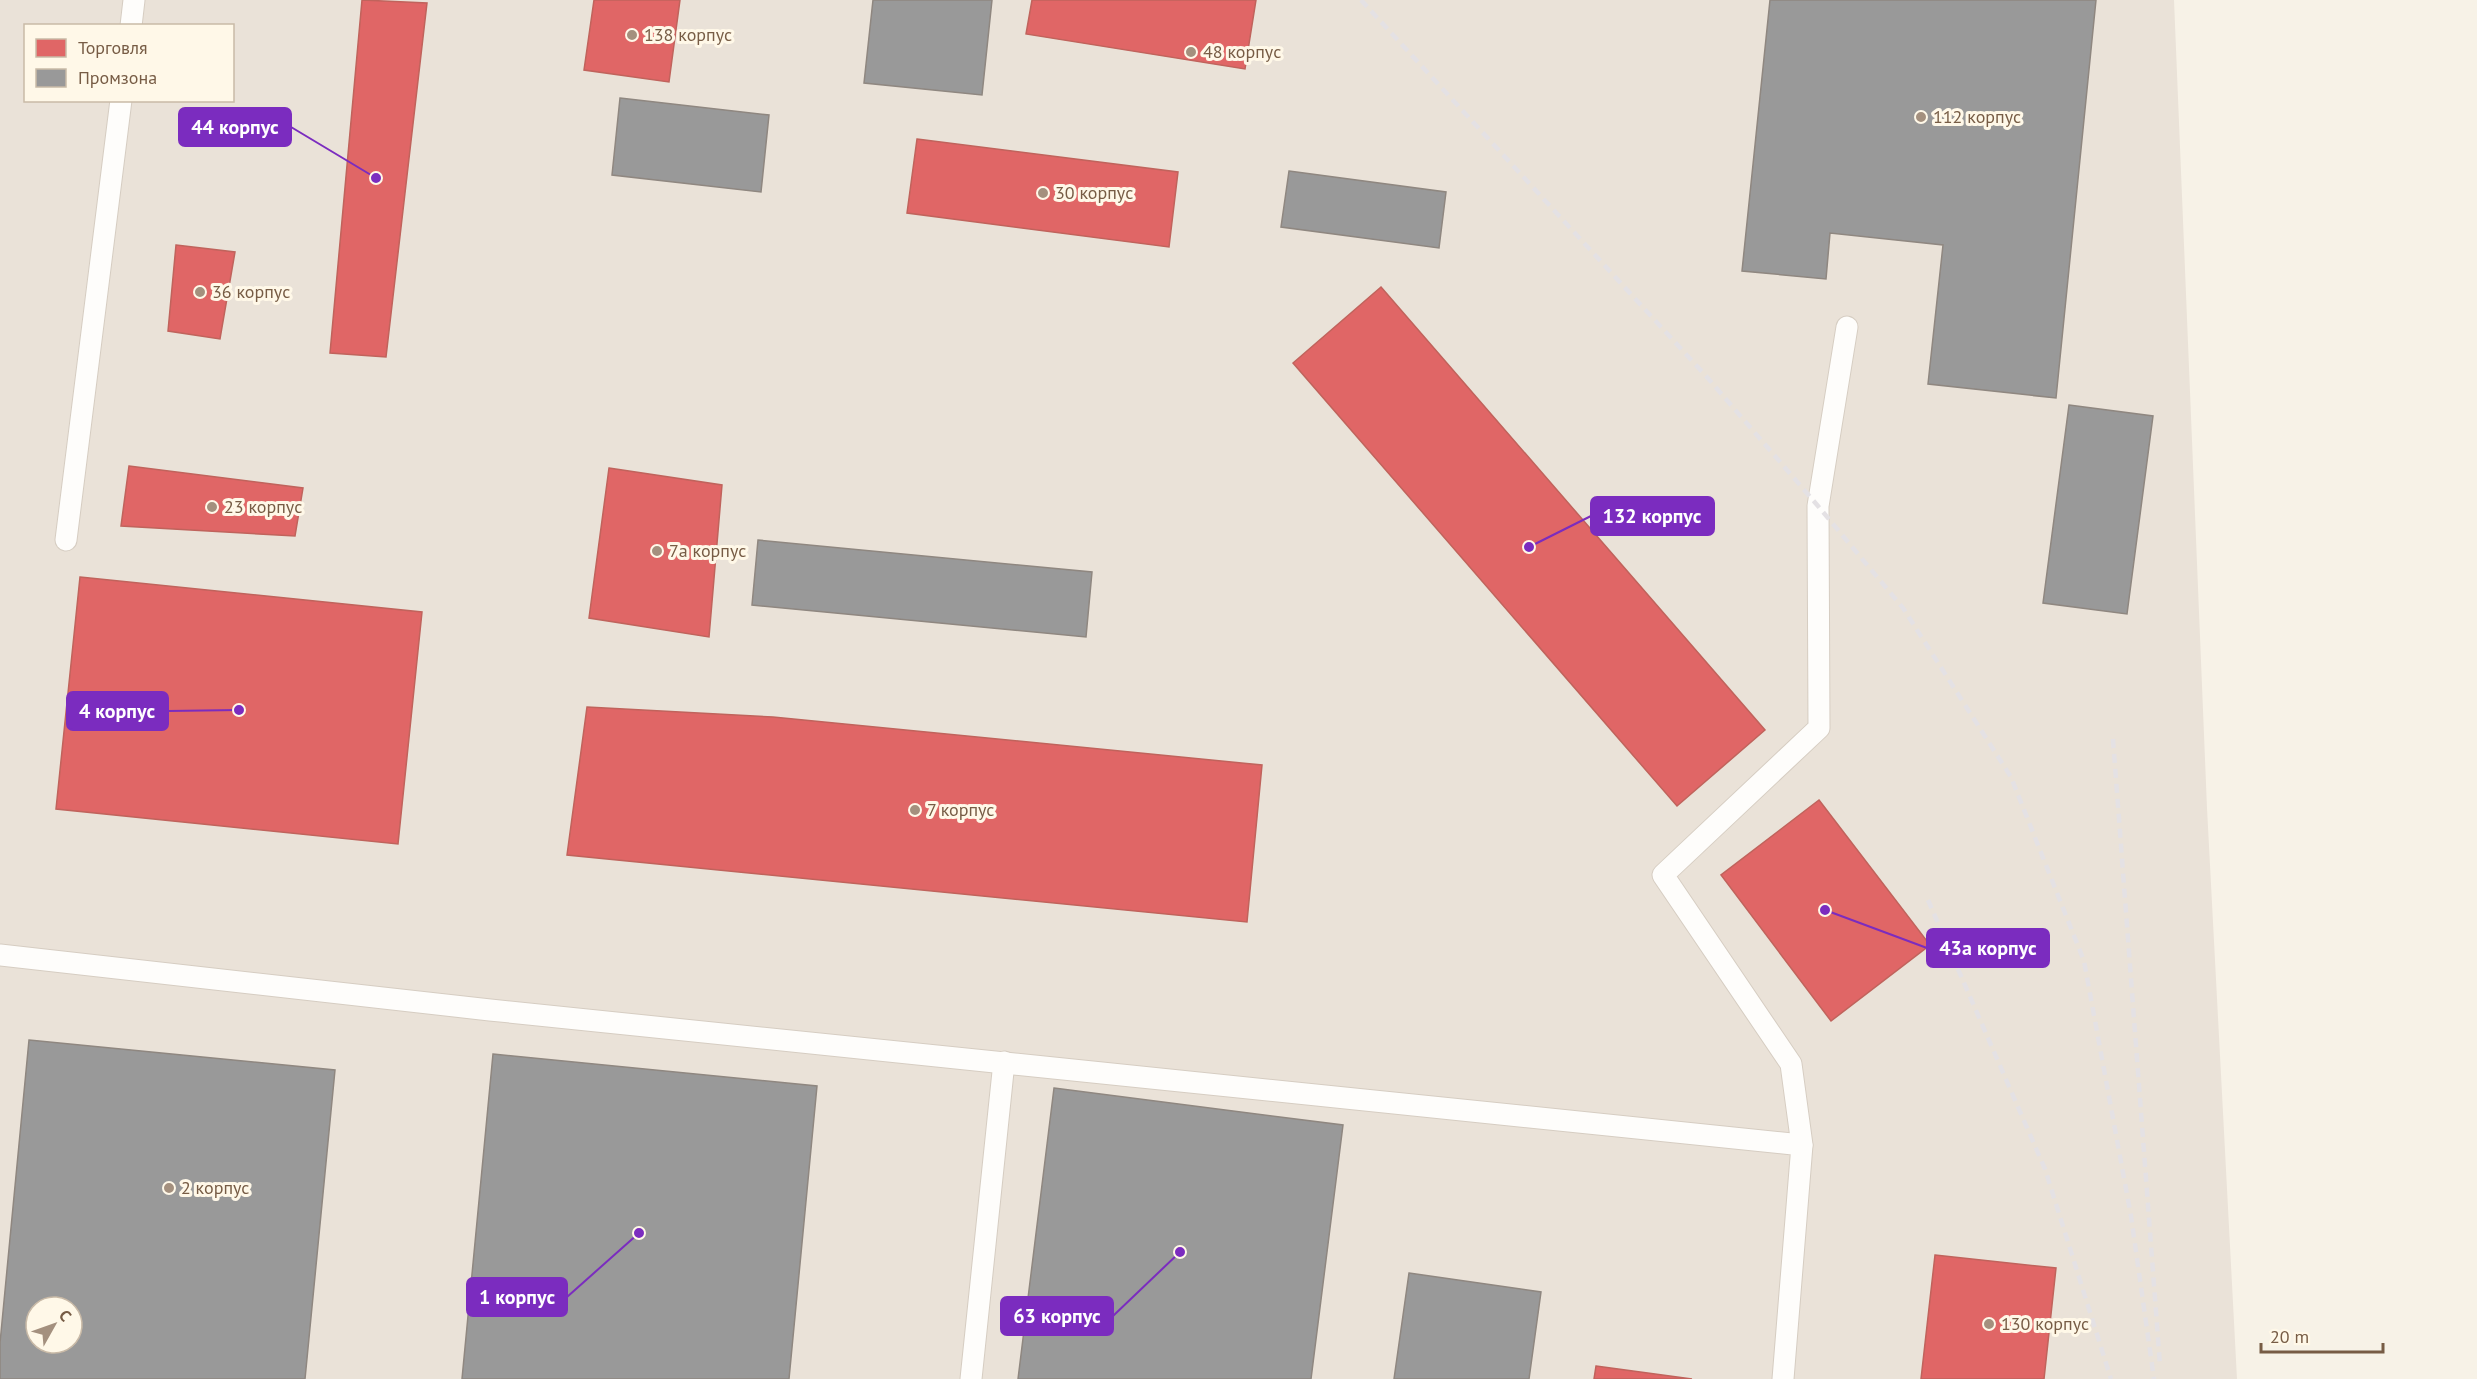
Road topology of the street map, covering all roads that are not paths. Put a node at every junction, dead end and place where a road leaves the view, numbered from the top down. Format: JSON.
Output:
{"nodes":[{"id":1,"x":134,"y":0,"type":"edge"},
{"id":2,"x":131,"y":24,"type":"edge"},
{"id":3,"x":122,"y":102,"type":"edge"},
{"id":4,"x":1847,"y":327,"type":"dead end"},
{"id":5,"x":66,"y":540,"type":"dead end"},
{"id":6,"x":0,"y":956,"type":"edge"},
{"id":7,"x":1004,"y":1062,"type":"junction"},
{"id":8,"x":1802,"y":1145,"type":"junction"},
{"id":9,"x":971,"y":1379,"type":"edge"},
{"id":10,"x":1783,"y":1379,"type":"edge"}],
"edges":[{"from":1,"to":2,"type":"lane"},
{"from":3,"to":5,"type":"lane"},
{"from":4,"to":8,"type":"lane"},
{"from":6,"to":7,"type":"lane"},
{"from":7,"to":8,"type":"lane"},
{"from":7,"to":9,"type":"lane"},
{"from":8,"to":10,"type":"lane"}]}
